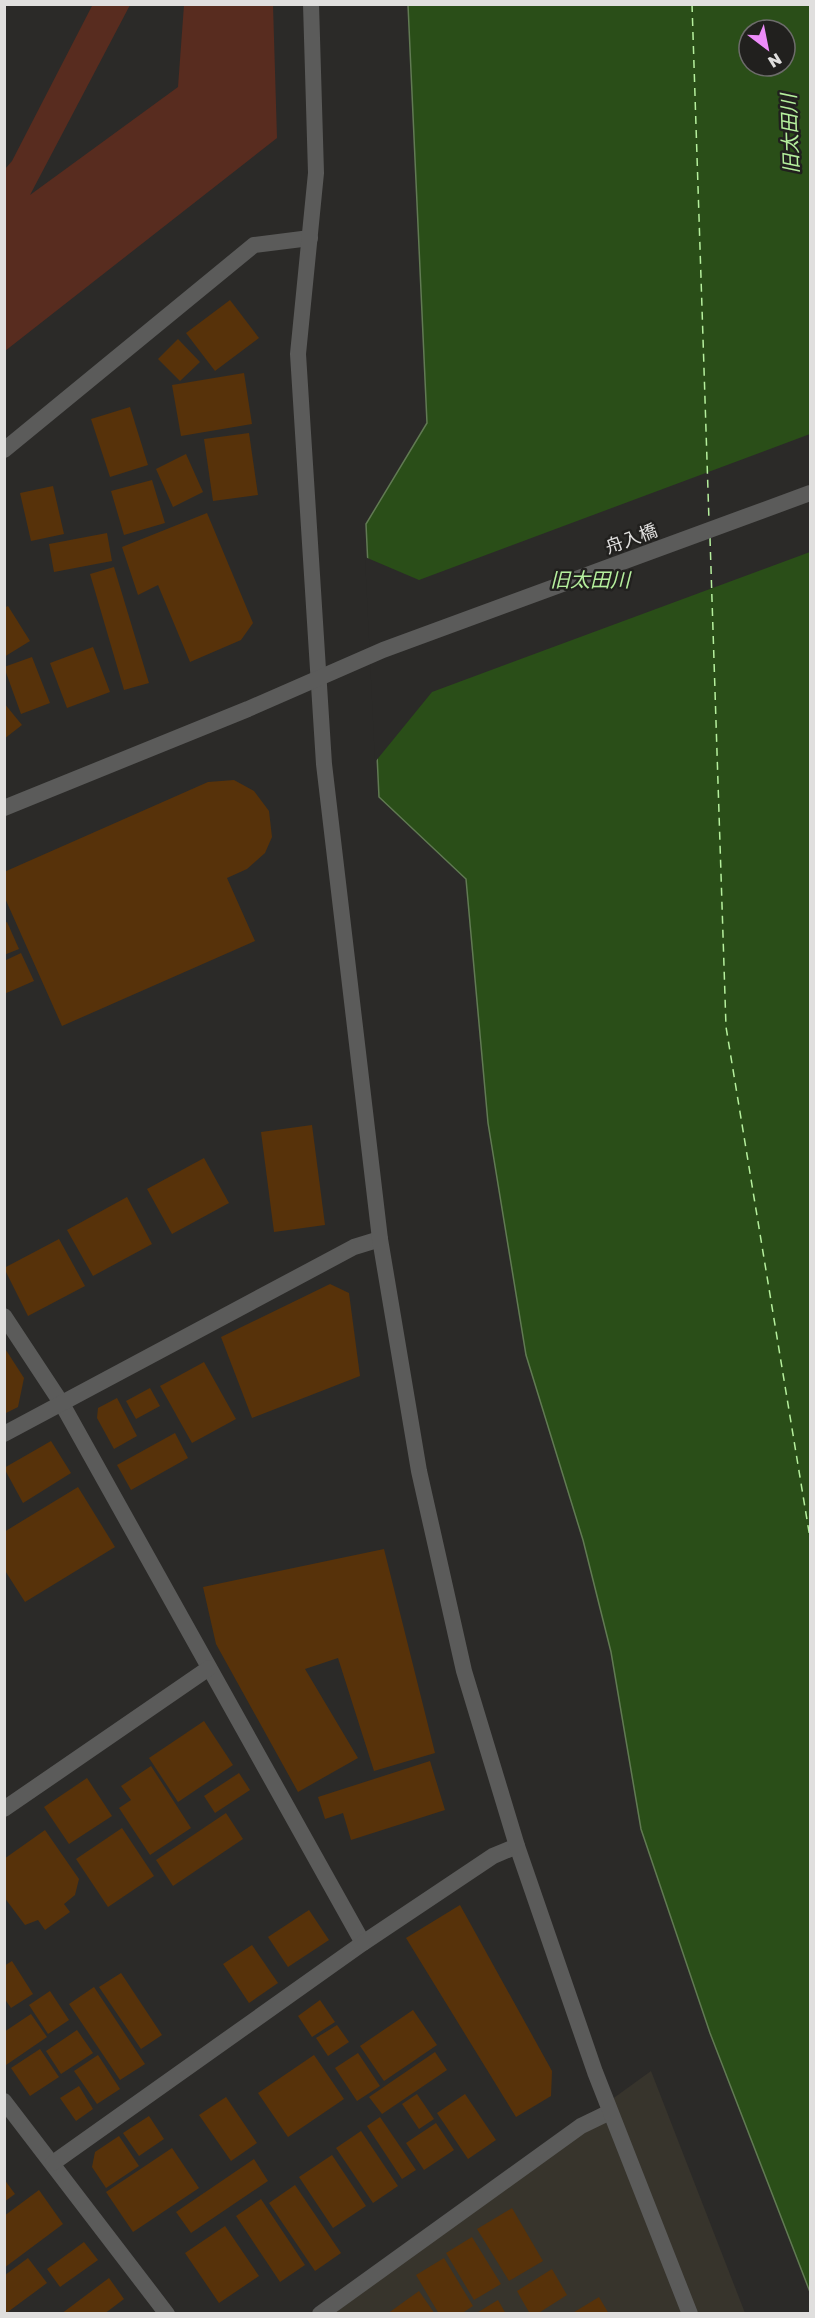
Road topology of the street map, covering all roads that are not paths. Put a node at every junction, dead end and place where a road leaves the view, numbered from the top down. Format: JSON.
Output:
{"nodes":[{"id":1,"x":311,"y":4,"type":"edge"},
{"id":2,"x":310,"y":238,"type":"junction"},
{"id":3,"x":4,"y":450,"type":"edge"},
{"id":4,"x":810,"y":493,"type":"edge"},
{"id":5,"x":319,"y":679,"type":"junction"},
{"id":6,"x":4,"y":808,"type":"edge"},
{"id":7,"x":380,"y":1239,"type":"junction"},
{"id":8,"x":4,"y":1316,"type":"edge"},
{"id":9,"x":62,"y":1404,"type":"junction"},
{"id":10,"x":4,"y":1434,"type":"edge"},
{"id":11,"x":209,"y":1668,"type":"junction"},
{"id":12,"x":4,"y":1809,"type":"edge"},
{"id":13,"x":517,"y":1846,"type":"junction"},
{"id":14,"x":363,"y":1943,"type":"junction"},
{"id":15,"x":4,"y":2101,"type":"edge"},
{"id":16,"x":610,"y":2112,"type":"junction"},
{"id":17,"x":53,"y":2163,"type":"junction"},
{"id":18,"x":167,"y":2313,"type":"edge"},
{"id":19,"x":320,"y":2313,"type":"edge"},
{"id":20,"x":690,"y":2313,"type":"edge"}],
"edges":[{"from":1,"to":2,"type":"street"},
{"from":2,"to":3,"type":"street"},
{"from":2,"to":5,"type":"street"},
{"from":4,"to":5,"type":"street","name":"舟入橋"},
{"from":5,"to":6,"type":"street","name":"舟入橋"},
{"from":5,"to":7,"type":"street"},
{"from":7,"to":9,"type":"street"},
{"from":7,"to":13,"type":"street"},
{"from":8,"to":9,"type":"street"},
{"from":9,"to":10,"type":"street"},
{"from":9,"to":11,"type":"street"},
{"from":11,"to":12,"type":"street"},
{"from":11,"to":14,"type":"street"},
{"from":13,"to":14,"type":"street"},
{"from":13,"to":16,"type":"street"},
{"from":14,"to":17,"type":"street"},
{"from":15,"to":17,"type":"street"},
{"from":16,"to":19,"type":"street"},
{"from":16,"to":20,"type":"street"},
{"from":17,"to":18,"type":"street"}]}
